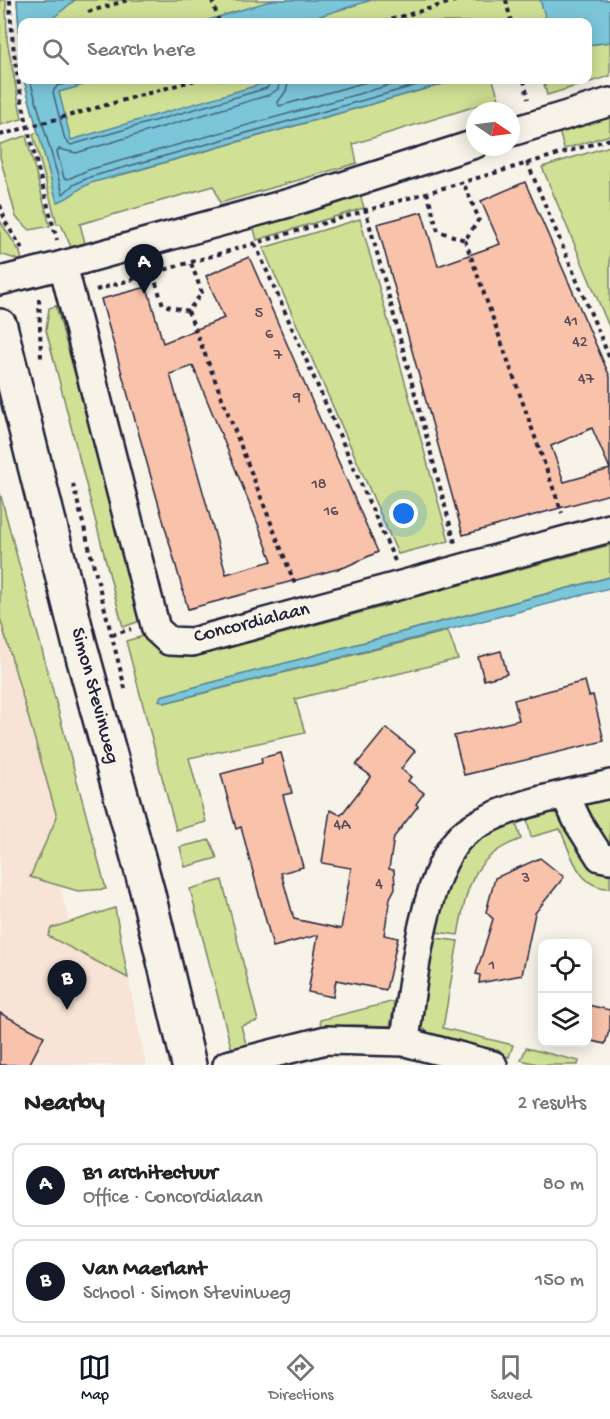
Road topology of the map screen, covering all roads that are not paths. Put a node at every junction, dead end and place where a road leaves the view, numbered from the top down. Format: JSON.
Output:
{"nodes":[{"id":1,"x":610,"y":102,"type":"edge"},
{"id":2,"x":520,"y":129,"type":"edge"},
{"id":3,"x":466,"y":147,"type":"edge"},
{"id":4,"x":63,"y":265,"type":"junction"},
{"id":5,"x":0,"y":281,"type":"edge"},
{"id":6,"x":0,"y":326,"type":"edge"},
{"id":7,"x":610,"y":528,"type":"edge"},
{"id":8,"x":610,"y":784,"type":"edge"},
{"id":9,"x":566,"y":795,"type":"junction"},
{"id":10,"x":610,"y":859,"type":"edge"},
{"id":11,"x":405,"y":1042,"type":"junction"},
{"id":12,"x":189,"y":1065,"type":"edge"},
{"id":13,"x":227,"y":1065,"type":"edge"},
{"id":14,"x":493,"y":1065,"type":"edge"}],
"edges":[{"from":1,"to":2,"type":"street"},
{"from":3,"to":4,"type":"street"},
{"from":4,"to":5,"type":"street"},
{"from":4,"to":7,"type":"street","name":"Concordialaan"},
{"from":6,"to":12,"type":"street","name":"Simon Stevinweg"},
{"from":8,"to":9,"type":"street"},
{"from":9,"to":10,"type":"street"},
{"from":9,"to":11,"type":"street"},
{"from":11,"to":13,"type":"street"},
{"from":11,"to":14,"type":"street"}]}
